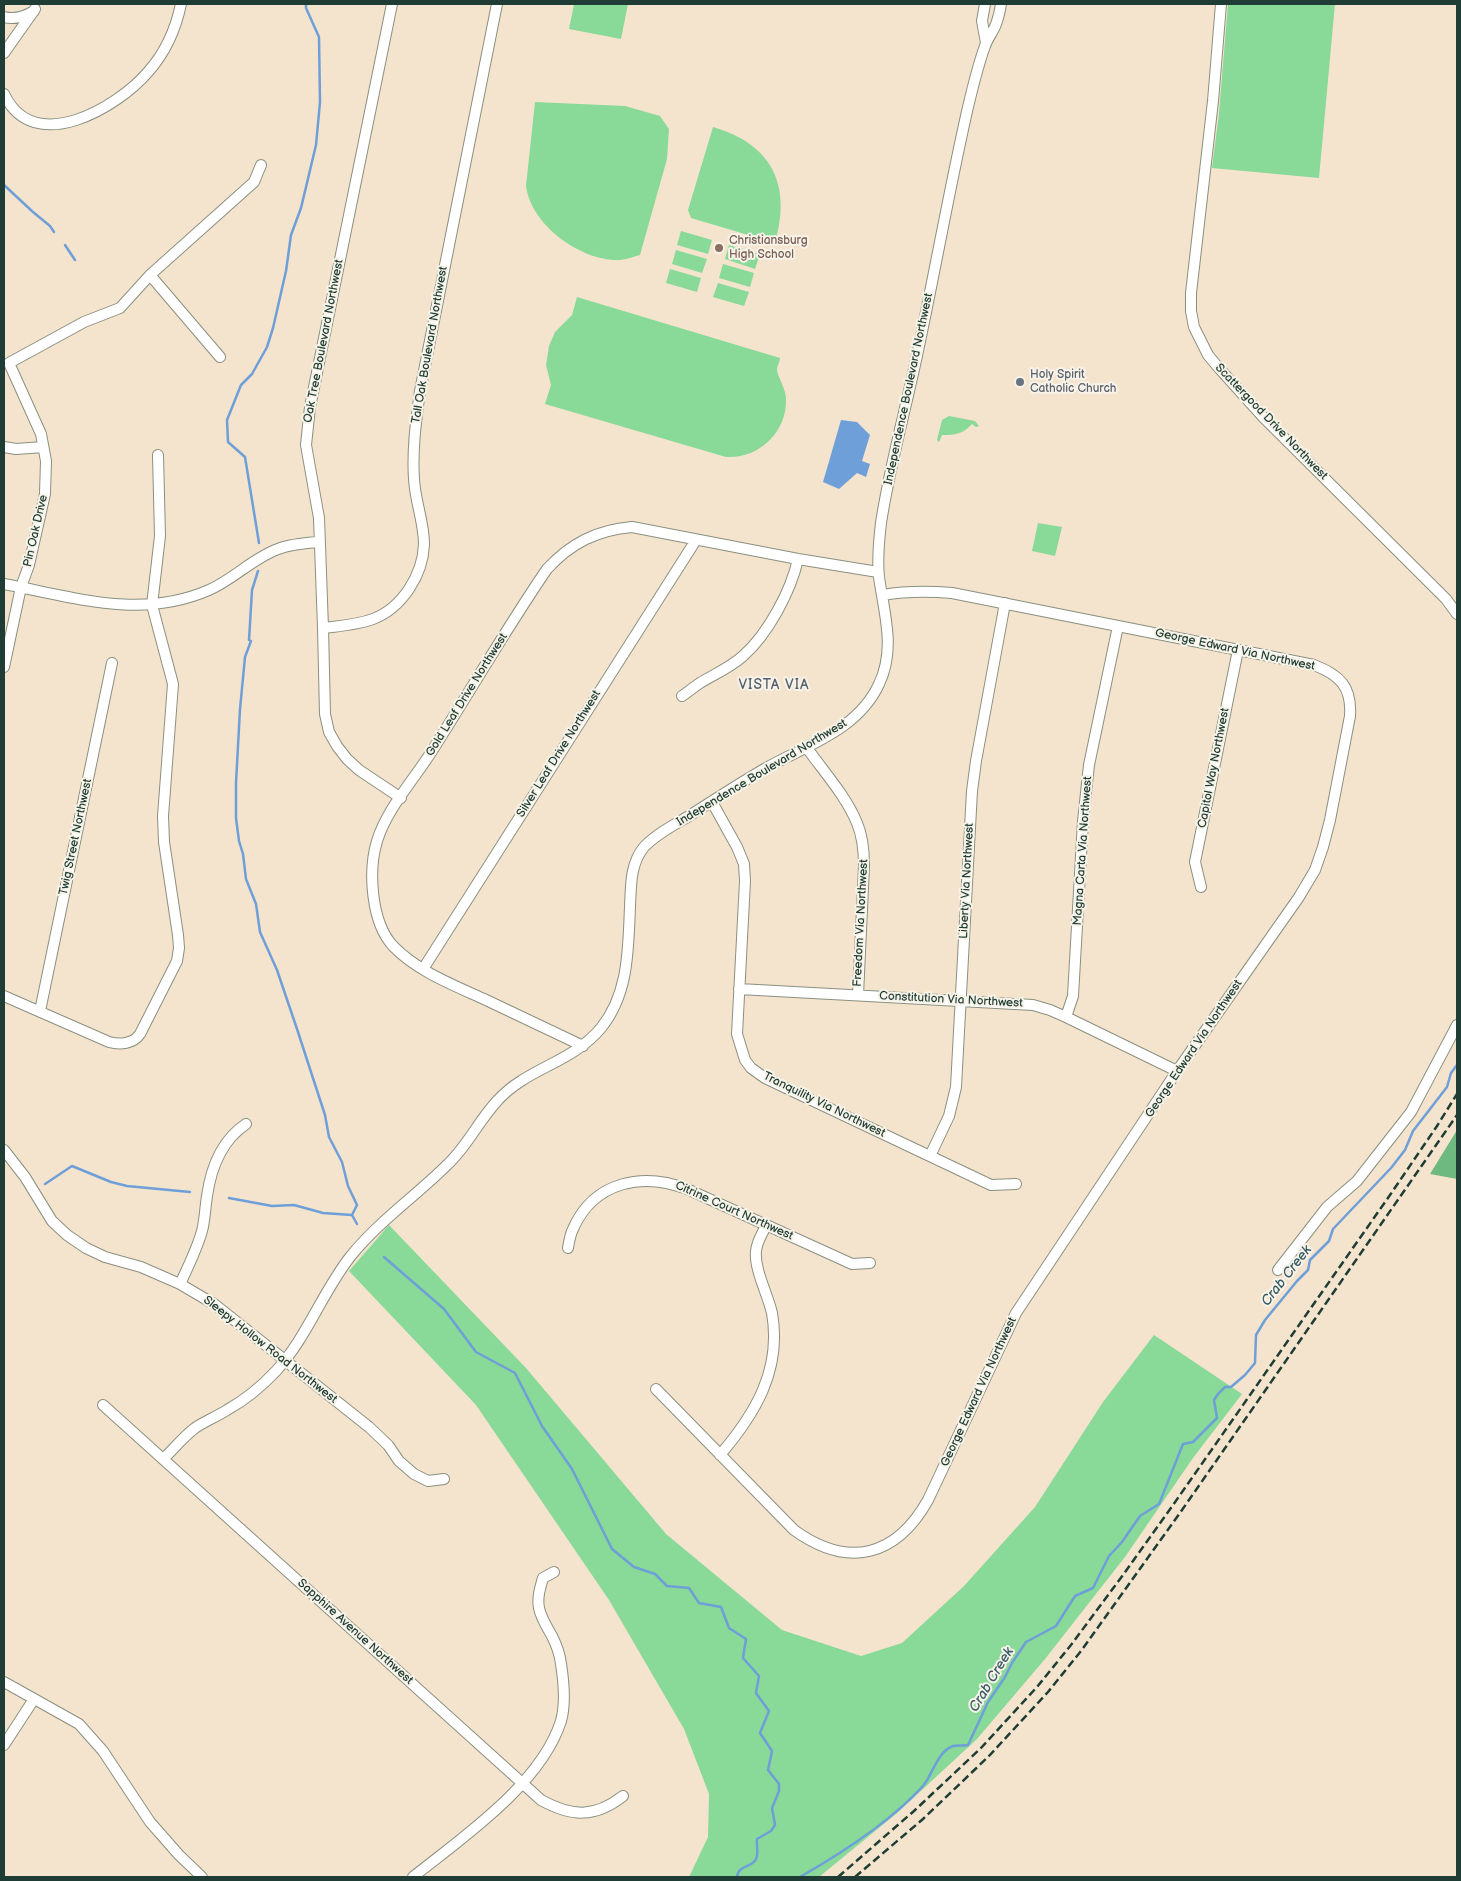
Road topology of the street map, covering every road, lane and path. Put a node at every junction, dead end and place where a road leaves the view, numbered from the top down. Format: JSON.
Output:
{"nodes":[{"id":1,"x":181,"y":4,"type":"edge"},
{"id":2,"x":392,"y":4,"type":"edge"},
{"id":3,"x":497,"y":4,"type":"edge"},
{"id":4,"x":985,"y":4,"type":"edge"},
{"id":5,"x":1001,"y":4,"type":"edge"},
{"id":6,"x":1221,"y":4,"type":"edge"},
{"id":7,"x":37,"y":7,"type":"edge"},
{"id":8,"x":4,"y":17,"type":"edge"},
{"id":9,"x":986,"y":43,"type":"junction"},
{"id":10,"x":4,"y":53,"type":"edge"},
{"id":11,"x":4,"y":94,"type":"edge"},
{"id":12,"x":7,"y":108,"type":"edge"},
{"id":13,"x":261,"y":164,"type":"dead end"},
{"id":14,"x":150,"y":275,"type":"junction"},
{"id":15,"x":220,"y":357,"type":"dead end"},
{"id":16,"x":4,"y":447,"type":"edge"},
{"id":17,"x":43,"y":447,"type":"junction"},
{"id":18,"x":158,"y":455,"type":"dead end"},
{"id":19,"x":696,"y":540,"type":"junction"},
{"id":20,"x":319,"y":542,"type":"junction"},
{"id":21,"x":798,"y":559,"type":"junction"},
{"id":22,"x":878,"y":572,"type":"junction"},
{"id":23,"x":4,"y":584,"type":"edge"},
{"id":24,"x":21,"y":587,"type":"junction"},
{"id":25,"x":883,"y":595,"type":"junction"},
{"id":26,"x":1005,"y":603,"type":"junction"},
{"id":27,"x":152,"y":605,"type":"junction"},
{"id":28,"x":1457,"y":614,"type":"edge"},
{"id":29,"x":1118,"y":626,"type":"junction"},
{"id":30,"x":324,"y":628,"type":"junction"},
{"id":31,"x":1238,"y":650,"type":"junction"},
{"id":32,"x":112,"y":664,"type":"dead end"},
{"id":33,"x":4,"y":667,"type":"edge"},
{"id":34,"x":682,"y":696,"type":"dead end"},
{"id":35,"x":807,"y":748,"type":"junction"},
{"id":36,"x":401,"y":798,"type":"junction"},
{"id":37,"x":712,"y":802,"type":"junction"},
{"id":38,"x":1202,"y":886,"type":"dead end"},
{"id":39,"x":423,"y":969,"type":"junction"},
{"id":40,"x":739,"y":989,"type":"junction"},
{"id":41,"x":858,"y":995,"type":"junction"},
{"id":42,"x":4,"y":996,"type":"edge"},
{"id":43,"x":961,"y":1001,"type":"junction"},
{"id":44,"x":40,"y":1011,"type":"junction"},
{"id":45,"x":1066,"y":1017,"type":"junction"},
{"id":46,"x":1457,"y":1025,"type":"edge"},
{"id":47,"x":583,"y":1046,"type":"junction"},
{"id":48,"x":1177,"y":1072,"type":"junction"},
{"id":49,"x":246,"y":1124,"type":"dead end"},
{"id":50,"x":5,"y":1154,"type":"edge"},
{"id":51,"x":930,"y":1156,"type":"junction"},
{"id":52,"x":1016,"y":1184,"type":"dead end"},
{"id":53,"x":766,"y":1226,"type":"junction"},
{"id":54,"x":568,"y":1248,"type":"dead end"},
{"id":55,"x":870,"y":1263,"type":"dead end"},
{"id":56,"x":1278,"y":1270,"type":"dead end"},
{"id":57,"x":180,"y":1284,"type":"junction"},
{"id":58,"x":285,"y":1361,"type":"junction"},
{"id":59,"x":656,"y":1389,"type":"dead end"},
{"id":60,"x":103,"y":1405,"type":"dead end"},
{"id":61,"x":720,"y":1455,"type":"junction"},
{"id":62,"x":163,"y":1460,"type":"junction"},
{"id":63,"x":444,"y":1479,"type":"dead end"},
{"id":64,"x":554,"y":1572,"type":"dead end"},
{"id":65,"x":4,"y":1682,"type":"edge"},
{"id":66,"x":34,"y":1699,"type":"junction"},
{"id":67,"x":4,"y":1745,"type":"edge"},
{"id":68,"x":522,"y":1782,"type":"junction"},
{"id":69,"x":623,"y":1796,"type":"dead end"},
{"id":70,"x":202,"y":1877,"type":"edge"},
{"id":71,"x":413,"y":1877,"type":"edge"}],
"edges":[{"from":1,"to":12,"type":"street"},
{"from":2,"to":20,"type":"street","name":"Oak Tree Boulevard Northwest"},
{"from":3,"to":30,"type":"street","name":"Tall Oak Boulevard Northwest"},
{"from":4,"to":9,"type":"street","name":"Independence Boulevard Northwest"},
{"from":5,"to":9,"type":"street","name":"Independence Boulevard Northwest"},
{"from":6,"to":28,"type":"street","name":"Scattergood Drive Northwest"},
{"from":7,"to":8,"type":"street"},
{"from":7,"to":10,"type":"street"},
{"from":9,"to":22,"type":"street","name":"Independence Boulevard Northwest"},
{"from":11,"to":12,"type":"street"},
{"from":13,"to":14,"type":"street"},
{"from":14,"to":15,"type":"street"},
{"from":14,"to":17,"type":"street","name":"Pin Oak Drive"},
{"from":16,"to":17,"type":"street"},
{"from":17,"to":24,"type":"street","name":"Pin Oak Drive"},
{"from":18,"to":27,"type":"street"},
{"from":19,"to":21,"type":"street","name":"Gold Leaf Drive Northwest"},
{"from":19,"to":36,"type":"street","name":"Gold Leaf Drive Northwest"},
{"from":19,"to":39,"type":"street","name":"Silver Leaf Drive Northwest"},
{"from":20,"to":27,"type":"street"},
{"from":20,"to":30,"type":"street","name":"Oak Tree Boulevard Northwest"},
{"from":21,"to":22,"type":"street","name":"Gold Leaf Drive Northwest"},
{"from":21,"to":34,"type":"street"},
{"from":22,"to":25,"type":"street","name":"Independence Boulevard Northwest"},
{"from":23,"to":24,"type":"street"},
{"from":24,"to":27,"type":"street"},
{"from":24,"to":33,"type":"street","name":"Pin Oak Drive"},
{"from":25,"to":26,"type":"street","name":"George Edward Via Northwest"},
{"from":25,"to":35,"type":"street","name":"Independence Boulevard Northwest"},
{"from":26,"to":29,"type":"street","name":"George Edward Via Northwest"},
{"from":26,"to":43,"type":"street","name":"Liberty Via Northwest"},
{"from":27,"to":44,"type":"street"},
{"from":29,"to":31,"type":"street","name":"George Edward Via Northwest"},
{"from":29,"to":45,"type":"street","name":"Magna Carta Via Northwest"},
{"from":30,"to":36,"type":"street","name":"Oak Tree Boulevard Northwest"},
{"from":31,"to":38,"type":"street","name":"Capitol Way Northwest"},
{"from":31,"to":48,"type":"street","name":"George Edward Via Northwest"},
{"from":32,"to":44,"type":"street","name":"Twig Street Northwest"},
{"from":35,"to":37,"type":"street","name":"Independence Boulevard Northwest"},
{"from":35,"to":41,"type":"street","name":"Freedom Via Northwest"},
{"from":36,"to":39,"type":"street","name":"Gold Leaf Drive Northwest"},
{"from":37,"to":40,"type":"street","name":"Tranquility Via Northwest"},
{"from":37,"to":47,"type":"street","name":"Independence Boulevard Northwest"},
{"from":39,"to":47,"type":"street","name":"Gold Leaf Drive Northwest"},
{"from":40,"to":41,"type":"street","name":"Constitution Via Northwest"},
{"from":40,"to":51,"type":"street","name":"Tranquility Via Northwest"},
{"from":41,"to":43,"type":"street","name":"Constitution Via Northwest"},
{"from":42,"to":44,"type":"street"},
{"from":43,"to":45,"type":"street","name":"Constitution Via Northwest"},
{"from":43,"to":51,"type":"street","name":"Liberty Via Northwest"},
{"from":45,"to":48,"type":"street","name":"Constitution Via Northwest"},
{"from":46,"to":56,"type":"street"},
{"from":47,"to":58,"type":"street","name":"Independence Boulevard Northwest"},
{"from":48,"to":61,"type":"street","name":"George Edward Via Northwest"},
{"from":49,"to":57,"type":"street"},
{"from":50,"to":57,"type":"street","name":"Sleepy Hollow Road Northwest"},
{"from":51,"to":52,"type":"street","name":"Tranquility Via Northwest"},
{"from":53,"to":54,"type":"street","name":"Citrine Court Northwest"},
{"from":53,"to":55,"type":"street","name":"Citrine Court Northwest"},
{"from":53,"to":61,"type":"street"},
{"from":57,"to":58,"type":"street","name":"Sleepy Hollow Road Northwest"},
{"from":58,"to":62,"type":"street","name":"Independence Boulevard Northwest"},
{"from":58,"to":63,"type":"street","name":"Sleepy Hollow Road Northwest"},
{"from":59,"to":61,"type":"street","name":"George Edward Via Northwest"},
{"from":60,"to":62,"type":"street","name":"Sapphire Avenue Northwest"},
{"from":62,"to":68,"type":"street","name":"Sapphire Avenue Northwest"},
{"from":64,"to":68,"type":"street"},
{"from":65,"to":66,"type":"street"},
{"from":66,"to":67,"type":"street"},
{"from":66,"to":70,"type":"street"},
{"from":68,"to":69,"type":"street","name":"Sapphire Avenue Northwest"},
{"from":68,"to":71,"type":"street"}]}
